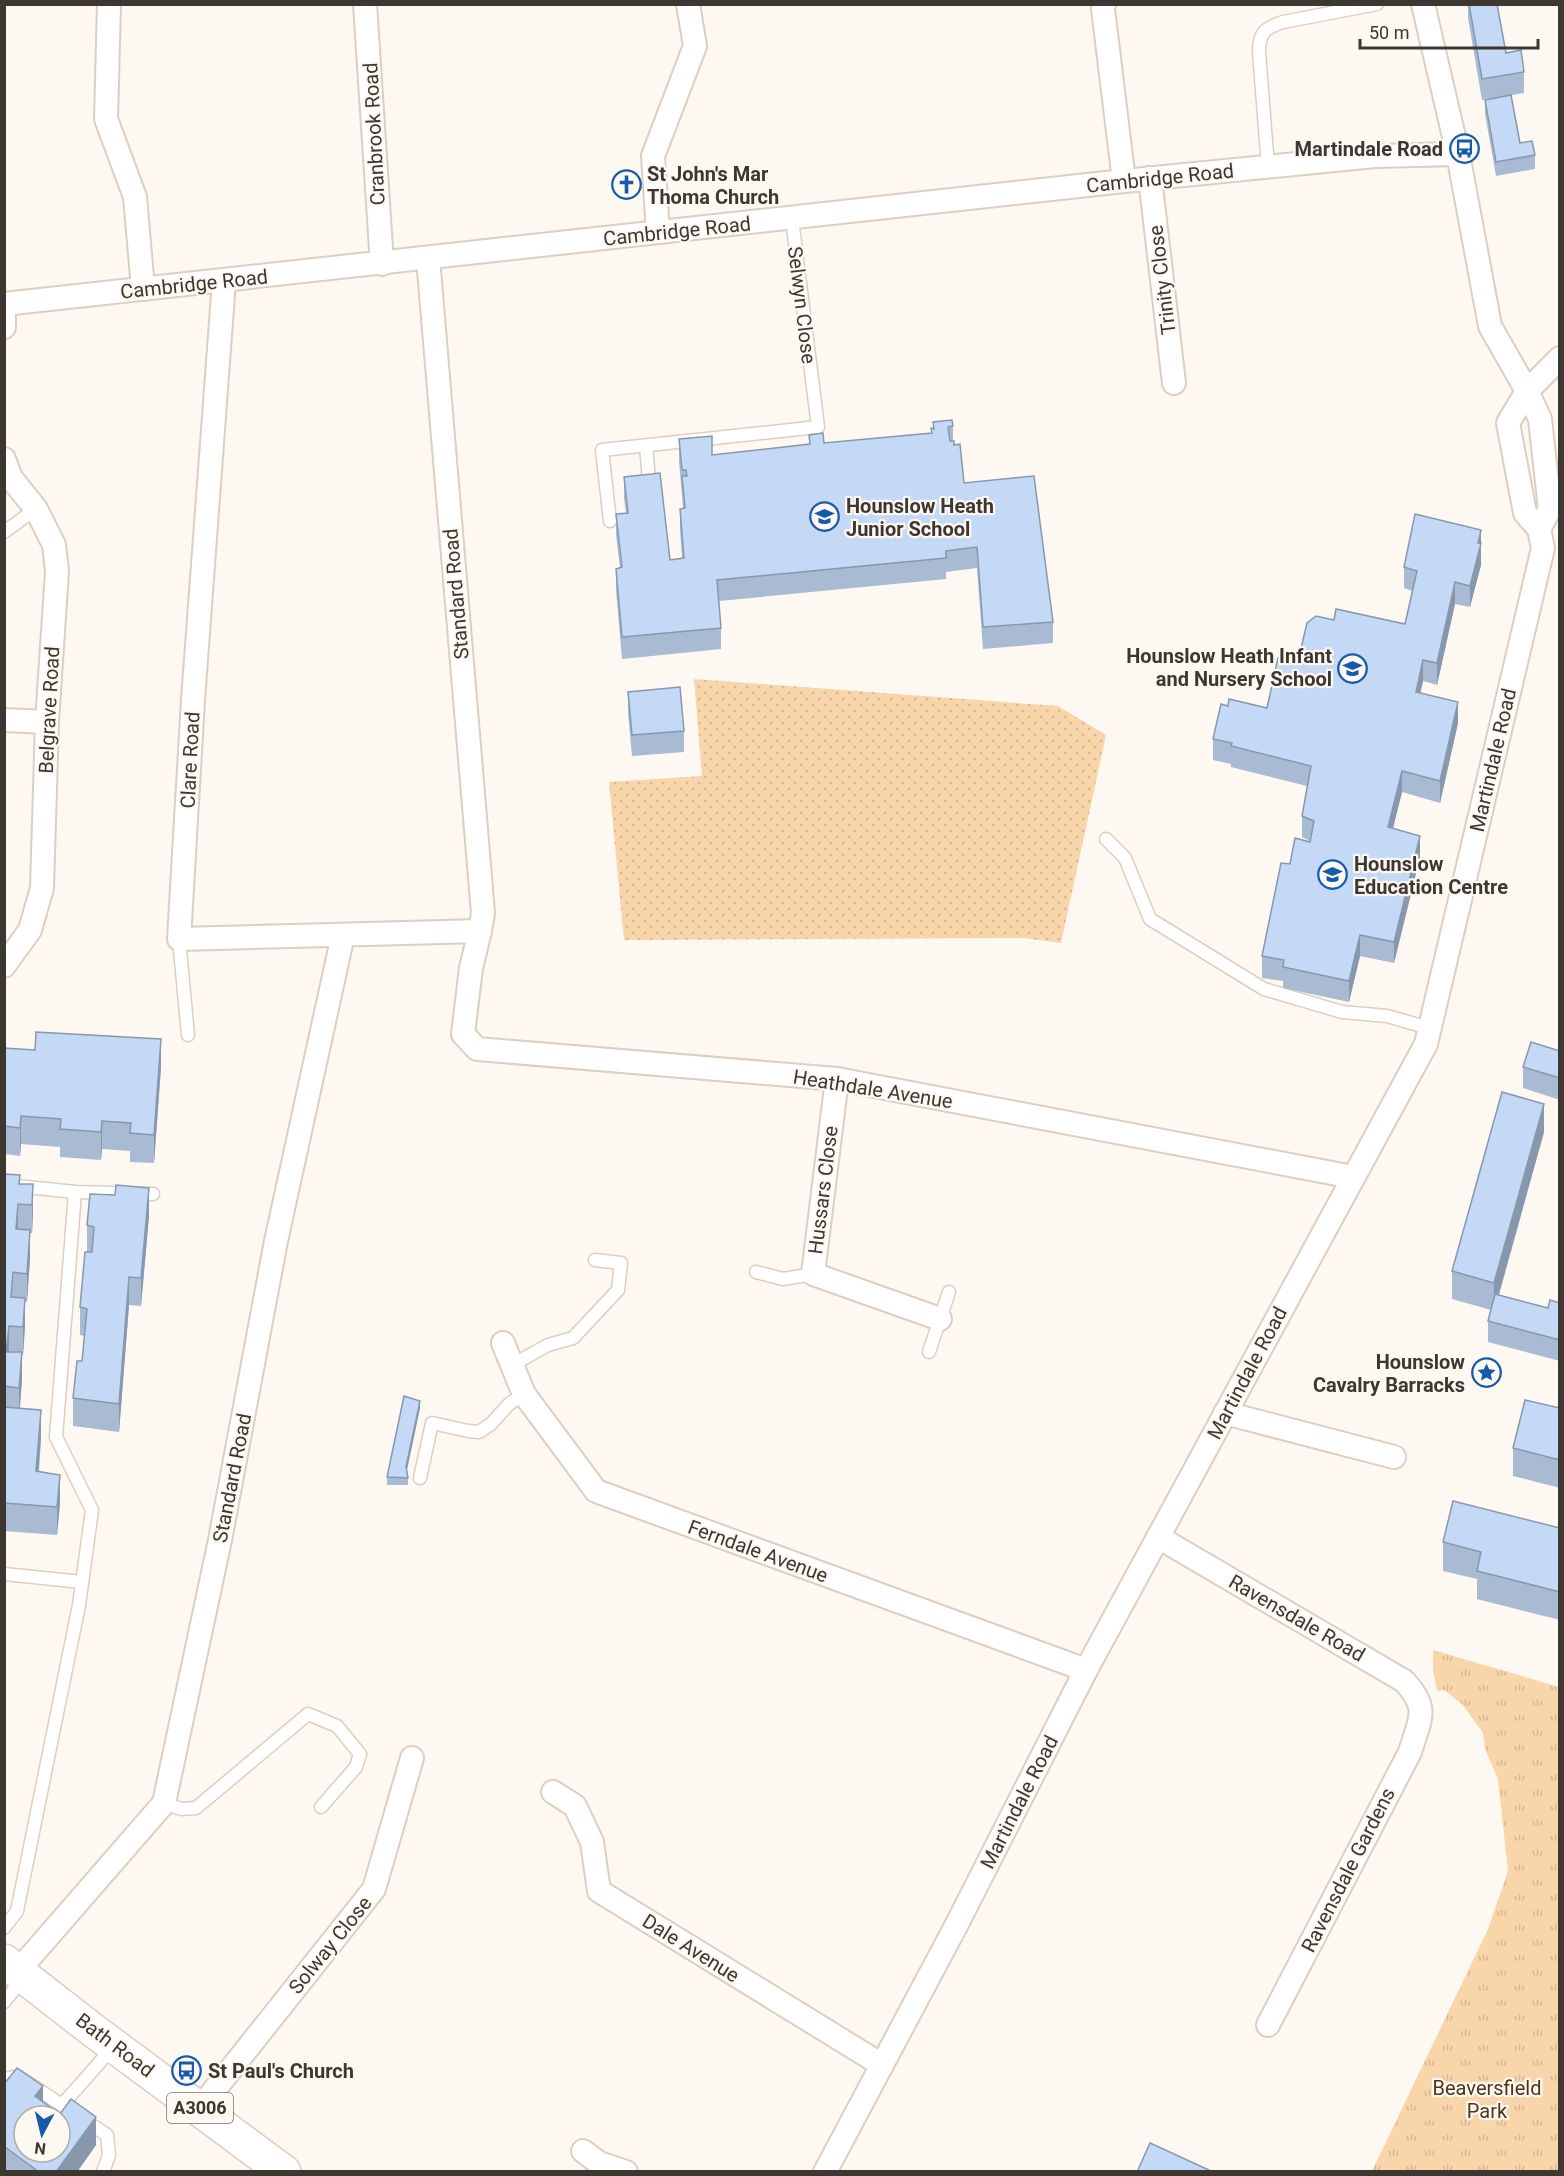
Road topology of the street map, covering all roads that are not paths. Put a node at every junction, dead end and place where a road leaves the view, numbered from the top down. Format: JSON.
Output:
{"nodes":[{"id":1,"x":109,"y":4,"type":"edge"},
{"id":2,"x":365,"y":4,"type":"edge"},
{"id":3,"x":688,"y":4,"type":"edge"},
{"id":4,"x":1104,"y":4,"type":"edge"},
{"id":5,"x":1377,"y":4,"type":"edge"},
{"id":6,"x":1423,"y":4,"type":"edge"},
{"id":7,"x":1458,"y":154,"type":"junction"},
{"id":8,"x":1268,"y":167,"type":"junction"},
{"id":9,"x":1150,"y":178,"type":"junction"},
{"id":10,"x":1124,"y":181,"type":"junction"},
{"id":11,"x":792,"y":219,"type":"junction"},
{"id":12,"x":658,"y":232,"type":"junction"},
{"id":13,"x":428,"y":258,"type":"junction"},
{"id":14,"x":382,"y":264,"type":"junction"},
{"id":15,"x":224,"y":281,"type":"junction"},
{"id":16,"x":143,"y":289,"type":"junction"},
{"id":17,"x":4,"y":304,"type":"edge"},
{"id":18,"x":4,"y":309,"type":"edge"},
{"id":19,"x":4,"y":327,"type":"edge"},
{"id":20,"x":1560,"y":358,"type":"edge"},
{"id":21,"x":1174,"y":383,"type":"dead end"},
{"id":22,"x":1527,"y":391,"type":"junction"},
{"id":23,"x":646,"y":446,"type":"junction"},
{"id":24,"x":4,"y":459,"type":"edge"},
{"id":25,"x":650,"y":480,"type":"edge"},
{"id":26,"x":36,"y":509,"type":"junction"},
{"id":27,"x":610,"y":521,"type":"dead end"},
{"id":28,"x":4,"y":532,"type":"edge"},
{"id":29,"x":1547,"y":542,"type":"edge"},
{"id":30,"x":4,"y":720,"type":"edge"},
{"id":31,"x":47,"y":722,"type":"junction"},
{"id":32,"x":1106,"y":839,"type":"dead end"},
{"id":33,"x":480,"y":931,"type":"junction"},
{"id":34,"x":343,"y":935,"type":"junction"},
{"id":35,"x":179,"y":939,"type":"junction"},
{"id":36,"x":4,"y":966,"type":"edge"},
{"id":37,"x":1429,"y":1028,"type":"junction"},
{"id":38,"x":188,"y":1035,"type":"dead end"},
{"id":39,"x":837,"y":1079,"type":"junction"},
{"id":40,"x":1353,"y":1177,"type":"junction"},
{"id":41,"x":9,"y":1185,"type":"edge"},
{"id":42,"x":75,"y":1192,"type":"junction"},
{"id":43,"x":153,"y":1194,"type":"dead end"},
{"id":44,"x":594,"y":1260,"type":"dead end"},
{"id":45,"x":756,"y":1272,"type":"dead end"},
{"id":46,"x":813,"y":1274,"type":"junction"},
{"id":47,"x":949,"y":1292,"type":"dead end"},
{"id":48,"x":940,"y":1319,"type":"junction"},
{"id":49,"x":503,"y":1343,"type":"dead end"},
{"id":50,"x":929,"y":1352,"type":"dead end"},
{"id":51,"x":512,"y":1365,"type":"junction"},
{"id":52,"x":524,"y":1394,"type":"junction"},
{"id":53,"x":1226,"y":1413,"type":"junction"},
{"id":54,"x":1394,"y":1457,"type":"dead end"},
{"id":55,"x":420,"y":1478,"type":"dead end"},
{"id":56,"x":1158,"y":1537,"type":"junction"},
{"id":57,"x":4,"y":1574,"type":"edge"},
{"id":58,"x":82,"y":1582,"type":"junction"},
{"id":59,"x":1086,"y":1670,"type":"junction"},
{"id":60,"x":1422,"y":1712,"type":"joint"},
{"id":61,"x":412,"y":1758,"type":"dead end"},
{"id":62,"x":553,"y":1792,"type":"dead end"},
{"id":63,"x":164,"y":1803,"type":"junction"},
{"id":64,"x":321,"y":1806,"type":"dead end"},
{"id":65,"x":4,"y":1928,"type":"edge"},
{"id":66,"x":16,"y":1969,"type":"edge"},
{"id":67,"x":4,"y":2002,"type":"edge"},
{"id":68,"x":1268,"y":2025,"type":"dead end"},
{"id":69,"x":115,"y":2045,"type":"junction"},
{"id":70,"x":882,"y":2065,"type":"junction"},
{"id":71,"x":4,"y":2079,"type":"edge"},
{"id":72,"x":63,"y":2104,"type":"joint"},
{"id":73,"x":200,"y":2108,"type":"junction"},
{"id":74,"x":72,"y":2110,"type":"edge"},
{"id":75,"x":583,"y":2151,"type":"dead end"},
{"id":76,"x":103,"y":2172,"type":"edge"},
{"id":77,"x":284,"y":2172,"type":"edge"},
{"id":78,"x":626,"y":2172,"type":"edge"},
{"id":79,"x":825,"y":2172,"type":"edge"}],
"edges":[{"from":1,"to":16,"type":"street"},
{"from":2,"to":14,"type":"street","name":"Cranbrook Road"},
{"from":3,"to":12,"type":"street"},
{"from":4,"to":10,"type":"street"},
{"from":5,"to":8,"type":"lane"},
{"from":6,"to":7,"type":"street","name":"Martindale Road"},
{"from":7,"to":8,"type":"street","name":"Cambridge Road"},
{"from":7,"to":22,"type":"street","name":"Martindale Road"},
{"from":8,"to":9,"type":"street","name":"Cambridge Road"},
{"from":9,"to":10,"type":"street","name":"Cambridge Road"},
{"from":9,"to":21,"type":"street","name":"Trinity Close"},
{"from":10,"to":11,"type":"street","name":"Cambridge Road"},
{"from":11,"to":12,"type":"street","name":"Cambridge Road"},
{"from":11,"to":23,"type":"lane","name":"Selwyn Close"},
{"from":12,"to":13,"type":"street","name":"Cambridge Road"},
{"from":13,"to":14,"type":"street","name":"Cambridge Road"},
{"from":13,"to":33,"type":"street","name":"Standard Road"},
{"from":14,"to":15,"type":"street","name":"Cambridge Road"},
{"from":15,"to":16,"type":"street","name":"Cambridge Road"},
{"from":15,"to":35,"type":"street","name":"Clare Road"},
{"from":16,"to":17,"type":"street","name":"Cambridge Road"},
{"from":18,"to":19,"type":"street"},
{"from":20,"to":22,"type":"street"},
{"from":22,"to":29,"type":"street","name":"Martindale Road"},
{"from":22,"to":29,"type":"street"},
{"from":23,"to":25,"type":"lane"},
{"from":23,"to":27,"type":"lane"},
{"from":24,"to":26,"type":"street","name":"Belgrave Road"},
{"from":26,"to":28,"type":"lane"},
{"from":26,"to":31,"type":"street","name":"Belgrave Road"},
{"from":29,"to":37,"type":"street","name":"Martindale Road"},
{"from":30,"to":31,"type":"street"},
{"from":31,"to":36,"type":"street","name":"Belgrave Road"},
{"from":32,"to":37,"type":"lane"},
{"from":33,"to":34,"type":"street"},
{"from":33,"to":39,"type":"street","name":"Heathdale Avenue"},
{"from":34,"to":35,"type":"street"},
{"from":34,"to":63,"type":"street","name":"Standard Road"},
{"from":35,"to":38,"type":"lane"},
{"from":37,"to":40,"type":"street","name":"Martindale Road"},
{"from":39,"to":40,"type":"street","name":"Heathdale Avenue"},
{"from":39,"to":46,"type":"street","name":"Hussars Close"},
{"from":40,"to":53,"type":"street","name":"Martindale Road"},
{"from":41,"to":42,"type":"lane"},
{"from":42,"to":43,"type":"lane"},
{"from":42,"to":58,"type":"lane"},
{"from":44,"to":51,"type":"lane"},
{"from":45,"to":46,"type":"lane"},
{"from":46,"to":48,"type":"street","name":"Hussars Close"},
{"from":47,"to":48,"type":"lane"},
{"from":48,"to":50,"type":"lane"},
{"from":49,"to":51,"type":"street","name":"Ferndale Avenue"},
{"from":51,"to":52,"type":"street","name":"Ferndale Avenue"},
{"from":52,"to":55,"type":"lane"},
{"from":52,"to":59,"type":"street","name":"Ferndale Avenue"},
{"from":53,"to":54,"type":"street"},
{"from":53,"to":56,"type":"street","name":"Martindale Road"},
{"from":56,"to":59,"type":"street","name":"Martindale Road"},
{"from":56,"to":60,"type":"street","name":"Ravensdale Road"},
{"from":57,"to":58,"type":"lane"},
{"from":58,"to":65,"type":"lane"},
{"from":59,"to":70,"type":"street","name":"Martindale Road"},
{"from":60,"to":68,"type":"street","name":"Ravensdale Gardens"},
{"from":61,"to":73,"type":"street","name":"Solway Close"},
{"from":62,"to":70,"type":"street","name":"Dale Avenue"},
{"from":63,"to":64,"type":"lane"},
{"from":63,"to":66,"type":"street","name":"Standard Road"},
{"from":66,"to":67,"type":"lane"},
{"from":66,"to":69,"type":"main road","name":"Bath Road","number":"A3006"},
{"from":69,"to":72,"type":"lane"},
{"from":69,"to":73,"type":"main road","name":"Bath Road","number":"A3006"},
{"from":70,"to":79,"type":"street","name":"Martindale Road"},
{"from":71,"to":72,"type":"lane"},
{"from":73,"to":77,"type":"main road","name":"Bath Road","number":"A3006"},
{"from":74,"to":76,"type":"lane"},
{"from":75,"to":78,"type":"street"}]}
